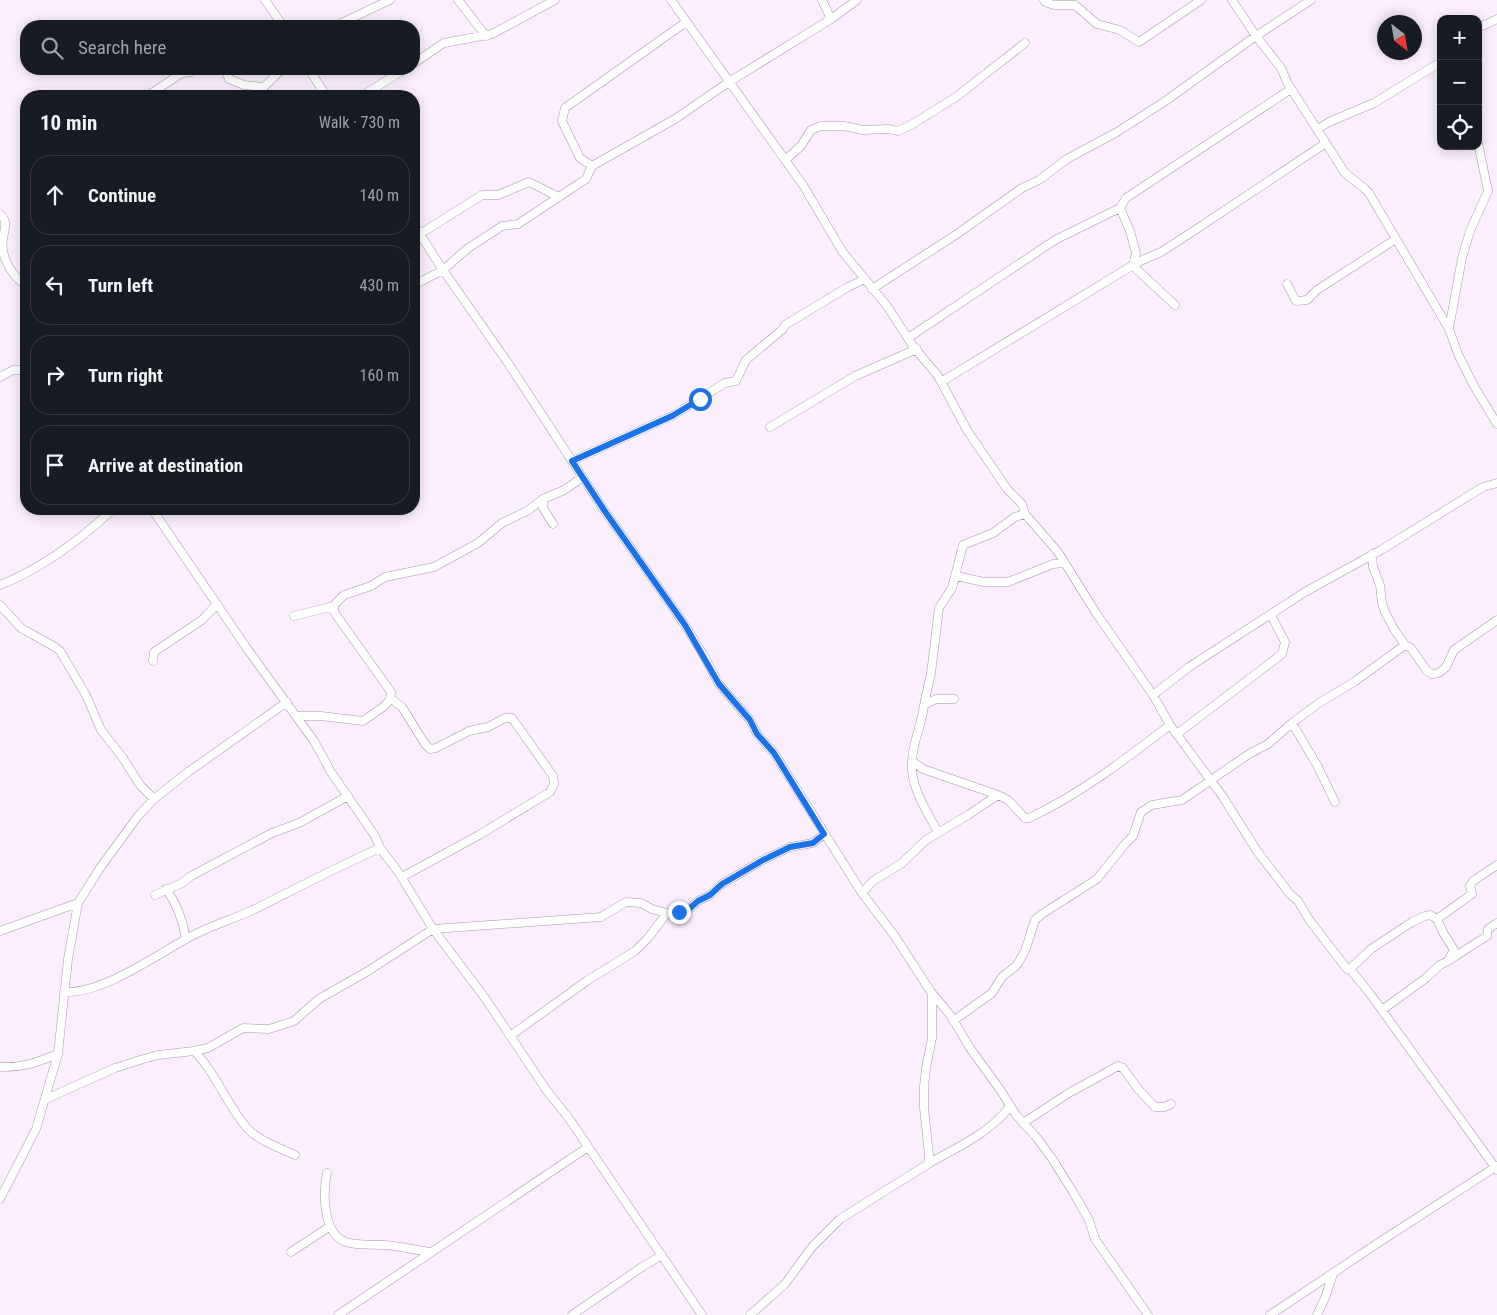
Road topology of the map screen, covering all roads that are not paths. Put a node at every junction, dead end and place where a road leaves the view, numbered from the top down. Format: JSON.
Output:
{"nodes":[{"id":1,"x":265,"y":0,"type":"edge"},
{"id":2,"x":390,"y":0,"type":"edge"},
{"id":3,"x":458,"y":0,"type":"edge"},
{"id":4,"x":555,"y":0,"type":"edge"},
{"id":5,"x":671,"y":0,"type":"edge"},
{"id":6,"x":822,"y":0,"type":"edge"},
{"id":7,"x":857,"y":0,"type":"edge"},
{"id":8,"x":1044,"y":0,"type":"edge"},
{"id":9,"x":1083,"y":0,"type":"edge"},
{"id":10,"x":1201,"y":0,"type":"edge"},
{"id":11,"x":1232,"y":0,"type":"edge"},
{"id":12,"x":1311,"y":0,"type":"edge"},
{"id":13,"x":1075,"y":5,"type":"junction"},
{"id":14,"x":831,"y":19,"type":"junction"},
{"id":15,"x":1497,"y":19,"type":"edge"},
{"id":16,"x":279,"y":20,"type":"edge"},
{"id":17,"x":348,"y":20,"type":"edge"},
{"id":18,"x":686,"y":22,"type":"junction"},
{"id":19,"x":1482,"y":26,"type":"edge"},
{"id":20,"x":486,"y":36,"type":"junction"},
{"id":21,"x":1256,"y":36,"type":"junction"},
{"id":22,"x":1025,"y":43,"type":"dead end"},
{"id":23,"x":420,"y":59,"type":"edge"},
{"id":24,"x":1437,"y":64,"type":"edge"},
{"id":25,"x":179,"y":75,"type":"edge"},
{"id":26,"x":227,"y":75,"type":"edge"},
{"id":27,"x":276,"y":75,"type":"edge"},
{"id":28,"x":313,"y":75,"type":"edge"},
{"id":29,"x":395,"y":75,"type":"edge"},
{"id":30,"x":729,"y":82,"type":"junction"},
{"id":31,"x":263,"y":87,"type":"junction"},
{"id":32,"x":1291,"y":89,"type":"junction"},
{"id":33,"x":156,"y":90,"type":"edge"},
{"id":34,"x":260,"y":90,"type":"edge"},
{"id":35,"x":322,"y":90,"type":"edge"},
{"id":36,"x":371,"y":90,"type":"edge"},
{"id":37,"x":1318,"y":129,"type":"junction"},
{"id":38,"x":1326,"y":143,"type":"junction"},
{"id":39,"x":1479,"y":150,"type":"edge"},
{"id":40,"x":786,"y":160,"type":"junction"},
{"id":41,"x":592,"y":166,"type":"junction"},
{"id":42,"x":559,"y":197,"type":"junction"},
{"id":43,"x":1120,"y":208,"type":"junction"},
{"id":44,"x":0,"y":214,"type":"edge"},
{"id":45,"x":420,"y":234,"type":"joint"},
{"id":46,"x":1396,"y":239,"type":"junction"},
{"id":47,"x":1133,"y":266,"type":"junction"},
{"id":48,"x":443,"y":270,"type":"junction"},
{"id":49,"x":865,"y":279,"type":"junction"},
{"id":50,"x":20,"y":281,"type":"edge"},
{"id":51,"x":420,"y":282,"type":"edge"},
{"id":52,"x":1287,"y":284,"type":"dead end"},
{"id":53,"x":872,"y":289,"type":"junction"},
{"id":54,"x":1175,"y":305,"type":"dead end"},
{"id":55,"x":1449,"y":329,"type":"junction"},
{"id":56,"x":908,"y":338,"type":"junction"},
{"id":57,"x":916,"y":349,"type":"junction"},
{"id":58,"x":20,"y":370,"type":"edge"},
{"id":59,"x":0,"y":377,"type":"edge"},
{"id":60,"x":941,"y":382,"type":"junction"},
{"id":61,"x":1497,"y":424,"type":"edge"},
{"id":62,"x":770,"y":427,"type":"dead end"},
{"id":63,"x":572,"y":461,"type":"junction"},
{"id":64,"x":583,"y":477,"type":"junction"},
{"id":65,"x":1497,"y":483,"type":"edge"},
{"id":66,"x":542,"y":498,"type":"junction"},
{"id":67,"x":1025,"y":514,"type":"junction"},
{"id":68,"x":107,"y":515,"type":"edge"},
{"id":69,"x":156,"y":515,"type":"edge"},
{"id":70,"x":552,"y":524,"type":"dead end"},
{"id":71,"x":1372,"y":554,"type":"junction"},
{"id":72,"x":1065,"y":563,"type":"junction"},
{"id":73,"x":956,"y":576,"type":"junction"},
{"id":74,"x":0,"y":585,"type":"edge"},
{"id":75,"x":217,"y":604,"type":"junction"},
{"id":76,"x":0,"y":605,"type":"edge"},
{"id":77,"x":334,"y":606,"type":"junction"},
{"id":78,"x":1271,"y":615,"type":"junction"},
{"id":79,"x":294,"y":616,"type":"dead end"},
{"id":80,"x":1497,"y":620,"type":"edge"},
{"id":81,"x":1405,"y":645,"type":"junction"},
{"id":82,"x":154,"y":661,"type":"dead end"},
{"id":83,"x":1153,"y":695,"type":"junction"},
{"id":84,"x":390,"y":698,"type":"junction"},
{"id":85,"x":954,"y":699,"type":"dead end"},
{"id":86,"x":287,"y":702,"type":"junction"},
{"id":87,"x":924,"y":705,"type":"junction"},
{"id":88,"x":296,"y":716,"type":"junction"},
{"id":89,"x":1292,"y":723,"type":"junction"},
{"id":90,"x":1170,"y":725,"type":"junction"},
{"id":91,"x":1178,"y":734,"type":"junction"},
{"id":92,"x":912,"y":761,"type":"junction"},
{"id":93,"x":1211,"y":780,"type":"junction"},
{"id":94,"x":998,"y":795,"type":"junction"},
{"id":95,"x":348,"y":796,"type":"junction"},
{"id":96,"x":154,"y":799,"type":"junction"},
{"id":97,"x":1335,"y":802,"type":"dead end"},
{"id":98,"x":938,"y":832,"type":"junction"},
{"id":99,"x":824,"y":834,"type":"junction"},
{"id":100,"x":380,"y":848,"type":"junction"},
{"id":101,"x":1497,"y":866,"type":"edge"},
{"id":102,"x":402,"y":877,"type":"junction"},
{"id":103,"x":166,"y":889,"type":"junction"},
{"id":104,"x":862,"y":892,"type":"junction"},
{"id":105,"x":155,"y":895,"type":"dead end"},
{"id":106,"x":78,"y":903,"type":"junction"},
{"id":107,"x":667,"y":912,"type":"junction"},
{"id":108,"x":1437,"y":919,"type":"junction"},
{"id":109,"x":1497,"y":923,"type":"edge"},
{"id":110,"x":433,"y":929,"type":"junction"},
{"id":111,"x":0,"y":931,"type":"edge"},
{"id":112,"x":186,"y":939,"type":"junction"},
{"id":113,"x":1448,"y":961,"type":"junction"},
{"id":114,"x":1350,"y":969,"type":"junction"},
{"id":115,"x":64,"y":992,"type":"junction"},
{"id":116,"x":932,"y":994,"type":"junction"},
{"id":117,"x":1382,"y":1010,"type":"junction"},
{"id":118,"x":953,"y":1021,"type":"junction"},
{"id":119,"x":510,"y":1036,"type":"junction"},
{"id":120,"x":194,"y":1051,"type":"junction"},
{"id":121,"x":58,"y":1054,"type":"junction"},
{"id":122,"x":0,"y":1067,"type":"edge"},
{"id":123,"x":46,"y":1099,"type":"junction"},
{"id":124,"x":1171,"y":1104,"type":"dead end"},
{"id":125,"x":1010,"y":1106,"type":"junction"},
{"id":126,"x":1023,"y":1123,"type":"junction"},
{"id":127,"x":588,"y":1147,"type":"junction"},
{"id":128,"x":295,"y":1155,"type":"dead end"},
{"id":129,"x":928,"y":1164,"type":"junction"},
{"id":130,"x":1496,"y":1168,"type":"edge"},
{"id":131,"x":327,"y":1173,"type":"dead end"},
{"id":132,"x":0,"y":1199,"type":"edge"},
{"id":133,"x":330,"y":1227,"type":"junction"},
{"id":134,"x":291,"y":1252,"type":"dead end"},
{"id":135,"x":430,"y":1252,"type":"junction"},
{"id":136,"x":662,"y":1255,"type":"junction"},
{"id":137,"x":1333,"y":1274,"type":"junction"},
{"id":138,"x":338,"y":1315,"type":"edge"},
{"id":139,"x":572,"y":1315,"type":"edge"},
{"id":140,"x":702,"y":1315,"type":"edge"},
{"id":141,"x":750,"y":1315,"type":"edge"},
{"id":142,"x":1148,"y":1315,"type":"edge"},
{"id":143,"x":1270,"y":1315,"type":"edge"},
{"id":144,"x":1317,"y":1315,"type":"edge"}],
"edges":[{"from":1,"to":16,"type":"street"},
{"from":2,"to":17,"type":"street"},
{"from":3,"to":20,"type":"street"},
{"from":4,"to":20,"type":"street"},
{"from":5,"to":18,"type":"street"},
{"from":6,"to":14,"type":"street"},
{"from":7,"to":14,"type":"street"},
{"from":8,"to":13,"type":"street"},
{"from":9,"to":13,"type":"street"},
{"from":10,"to":13,"type":"street"},
{"from":11,"to":21,"type":"street"},
{"from":12,"to":21,"type":"street"},
{"from":14,"to":30,"type":"street"},
{"from":15,"to":19,"type":"street"},
{"from":18,"to":30,"type":"street"},
{"from":18,"to":41,"type":"street"},
{"from":20,"to":23,"type":"street"},
{"from":21,"to":32,"type":"street"},
{"from":21,"to":53,"type":"street"},
{"from":22,"to":40,"type":"street"},
{"from":24,"to":37,"type":"street"},
{"from":25,"to":33,"type":"street"},
{"from":26,"to":31,"type":"street"},
{"from":27,"to":31,"type":"street"},
{"from":28,"to":35,"type":"street"},
{"from":29,"to":36,"type":"street"},
{"from":30,"to":40,"type":"street"},
{"from":30,"to":41,"type":"street"},
{"from":31,"to":34,"type":"street"},
{"from":32,"to":37,"type":"street"},
{"from":32,"to":43,"type":"street"},
{"from":37,"to":38,"type":"street"},
{"from":38,"to":46,"type":"street"},
{"from":38,"to":47,"type":"street"},
{"from":39,"to":55,"type":"street"},
{"from":40,"to":49,"type":"street"},
{"from":41,"to":42,"type":"street"},
{"from":42,"to":45,"type":"street"},
{"from":42,"to":48,"type":"street"},
{"from":43,"to":47,"type":"street"},
{"from":43,"to":56,"type":"street"},
{"from":44,"to":50,"type":"street"},
{"from":45,"to":48,"type":"street"},
{"from":46,"to":52,"type":"street"},
{"from":46,"to":55,"type":"street"},
{"from":47,"to":54,"type":"street"},
{"from":47,"to":60,"type":"street"},
{"from":48,"to":51,"type":"street"},
{"from":48,"to":63,"type":"street"},
{"from":49,"to":53,"type":"street"},
{"from":49,"to":63,"type":"street"},
{"from":53,"to":56,"type":"street"},
{"from":55,"to":61,"type":"street"},
{"from":56,"to":57,"type":"street"},
{"from":57,"to":60,"type":"street"},
{"from":57,"to":62,"type":"street"},
{"from":58,"to":59,"type":"street"},
{"from":60,"to":67,"type":"street"},
{"from":63,"to":64,"type":"street"},
{"from":64,"to":66,"type":"street"},
{"from":64,"to":99,"type":"street"},
{"from":65,"to":71,"type":"street"},
{"from":66,"to":70,"type":"street"},
{"from":66,"to":77,"type":"street"},
{"from":67,"to":72,"type":"street"},
{"from":67,"to":73,"type":"street"},
{"from":68,"to":74,"type":"street"},
{"from":69,"to":75,"type":"street"},
{"from":71,"to":78,"type":"street"},
{"from":71,"to":81,"type":"street"},
{"from":72,"to":73,"type":"street"},
{"from":72,"to":83,"type":"street"},
{"from":73,"to":87,"type":"street"},
{"from":75,"to":82,"type":"street"},
{"from":75,"to":86,"type":"street"},
{"from":76,"to":96,"type":"street"},
{"from":77,"to":79,"type":"street"},
{"from":77,"to":84,"type":"street"},
{"from":78,"to":83,"type":"street"},
{"from":78,"to":91,"type":"street"},
{"from":80,"to":81,"type":"street"},
{"from":81,"to":89,"type":"street"},
{"from":83,"to":90,"type":"street"},
{"from":84,"to":88,"type":"street"},
{"from":84,"to":102,"type":"street"},
{"from":85,"to":87,"type":"street"},
{"from":86,"to":88,"type":"street"},
{"from":86,"to":96,"type":"street"},
{"from":87,"to":92,"type":"street"},
{"from":88,"to":95,"type":"street"},
{"from":89,"to":93,"type":"street"},
{"from":89,"to":97,"type":"street"},
{"from":90,"to":91,"type":"street"},
{"from":90,"to":94,"type":"street"},
{"from":91,"to":93,"type":"street"},
{"from":92,"to":94,"type":"street"},
{"from":92,"to":98,"type":"street"},
{"from":93,"to":114,"type":"street"},
{"from":93,"to":118,"type":"street"},
{"from":94,"to":98,"type":"street"},
{"from":95,"to":100,"type":"street"},
{"from":95,"to":103,"type":"street"},
{"from":96,"to":106,"type":"street"},
{"from":98,"to":104,"type":"street"},
{"from":99,"to":104,"type":"street"},
{"from":99,"to":107,"type":"street"},
{"from":100,"to":102,"type":"street"},
{"from":100,"to":112,"type":"street"},
{"from":101,"to":108,"type":"street"},
{"from":102,"to":110,"type":"street"},
{"from":103,"to":105,"type":"street"},
{"from":103,"to":112,"type":"street"},
{"from":104,"to":116,"type":"street"},
{"from":106,"to":111,"type":"street"},
{"from":106,"to":115,"type":"street"},
{"from":107,"to":110,"type":"street"},
{"from":107,"to":119,"type":"street"},
{"from":108,"to":113,"type":"street"},
{"from":108,"to":114,"type":"street"},
{"from":109,"to":113,"type":"street"},
{"from":110,"to":119,"type":"street"},
{"from":110,"to":120,"type":"street"},
{"from":112,"to":115,"type":"street"},
{"from":113,"to":117,"type":"street"},
{"from":114,"to":117,"type":"street"},
{"from":115,"to":121,"type":"street"},
{"from":116,"to":118,"type":"street"},
{"from":116,"to":129,"type":"street"},
{"from":117,"to":130,"type":"street"},
{"from":118,"to":125,"type":"street"},
{"from":119,"to":127,"type":"street"},
{"from":120,"to":123,"type":"street"},
{"from":120,"to":128,"type":"street"},
{"from":121,"to":122,"type":"street"},
{"from":121,"to":123,"type":"street"},
{"from":123,"to":132,"type":"street"},
{"from":124,"to":126,"type":"street"},
{"from":125,"to":126,"type":"street"},
{"from":125,"to":129,"type":"street"},
{"from":126,"to":142,"type":"street"},
{"from":127,"to":135,"type":"street"},
{"from":127,"to":136,"type":"street"},
{"from":129,"to":141,"type":"street"},
{"from":130,"to":137,"type":"street"},
{"from":131,"to":133,"type":"street"},
{"from":133,"to":134,"type":"street"},
{"from":133,"to":135,"type":"street"},
{"from":135,"to":138,"type":"street"},
{"from":136,"to":139,"type":"street"},
{"from":136,"to":140,"type":"street"},
{"from":137,"to":143,"type":"street"},
{"from":137,"to":144,"type":"street"}]}
